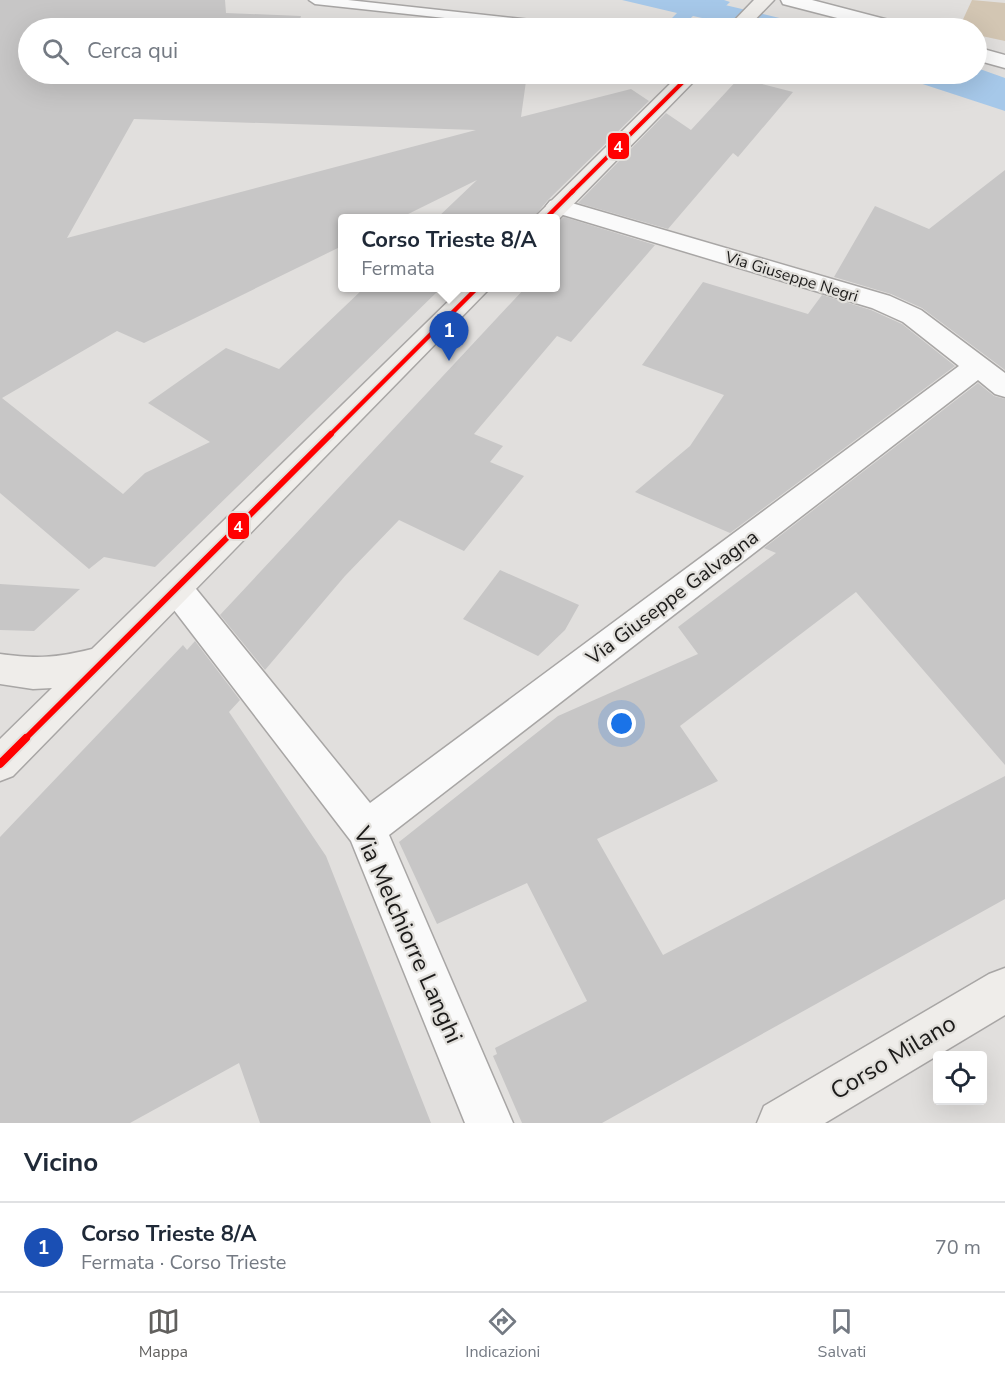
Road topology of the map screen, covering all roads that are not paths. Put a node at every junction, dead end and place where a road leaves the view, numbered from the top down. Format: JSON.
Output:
{"nodes":[{"id":1,"x":315,"y":0,"type":"edge"},
{"id":2,"x":765,"y":0,"type":"edge"},
{"id":3,"x":790,"y":0,"type":"edge"},
{"id":4,"x":478,"y":18,"type":"edge"},
{"id":5,"x":746,"y":18,"type":"edge"},
{"id":6,"x":859,"y":18,"type":"edge"},
{"id":7,"x":987,"y":56,"type":"edge"},
{"id":8,"x":1005,"y":62,"type":"edge"},
{"id":9,"x":681,"y":84,"type":"edge"},
{"id":10,"x":552,"y":212,"type":"edge"},
{"id":11,"x":560,"y":214,"type":"edge"},
{"id":12,"x":473,"y":292,"type":"edge"},
{"id":13,"x":979,"y":365,"type":"junction"},
{"id":14,"x":1005,"y":387,"type":"edge"},
{"id":15,"x":176,"y":588,"type":"junction"},
{"id":16,"x":103,"y":662,"type":"junction"},
{"id":17,"x":0,"y":669,"type":"edge"},
{"id":18,"x":0,"y":764,"type":"edge"},
{"id":19,"x":366,"y":829,"type":"junction"},
{"id":20,"x":1005,"y":990,"type":"edge"},
{"id":21,"x":489,"y":1123,"type":"edge"},
{"id":22,"x":781,"y":1123,"type":"edge"}],
"edges":[{"from":1,"to":4,"type":"lane"},
{"from":2,"to":5,"type":"main road"},
{"from":3,"to":6,"type":"street"},
{"from":7,"to":8,"type":"street"},
{"from":9,"to":10,"type":"main road"},
{"from":11,"to":13,"type":"street","name":"Via Giuseppe Negri"},
{"from":12,"to":15,"type":"main road"},
{"from":13,"to":14,"type":"street","name":"Via Giuseppe Negri"},
{"from":13,"to":19,"type":"street","name":"Via Giuseppe Galvagna"},
{"from":15,"to":16,"type":"main road"},
{"from":15,"to":19,"type":"street","name":"Via Melchiorre Langhi"},
{"from":16,"to":17,"type":"main road"},
{"from":16,"to":18,"type":"main road"},
{"from":19,"to":21,"type":"street","name":"Via Melchiorre Langhi"},
{"from":20,"to":22,"type":"main road","name":"Corso Milano"}]}
